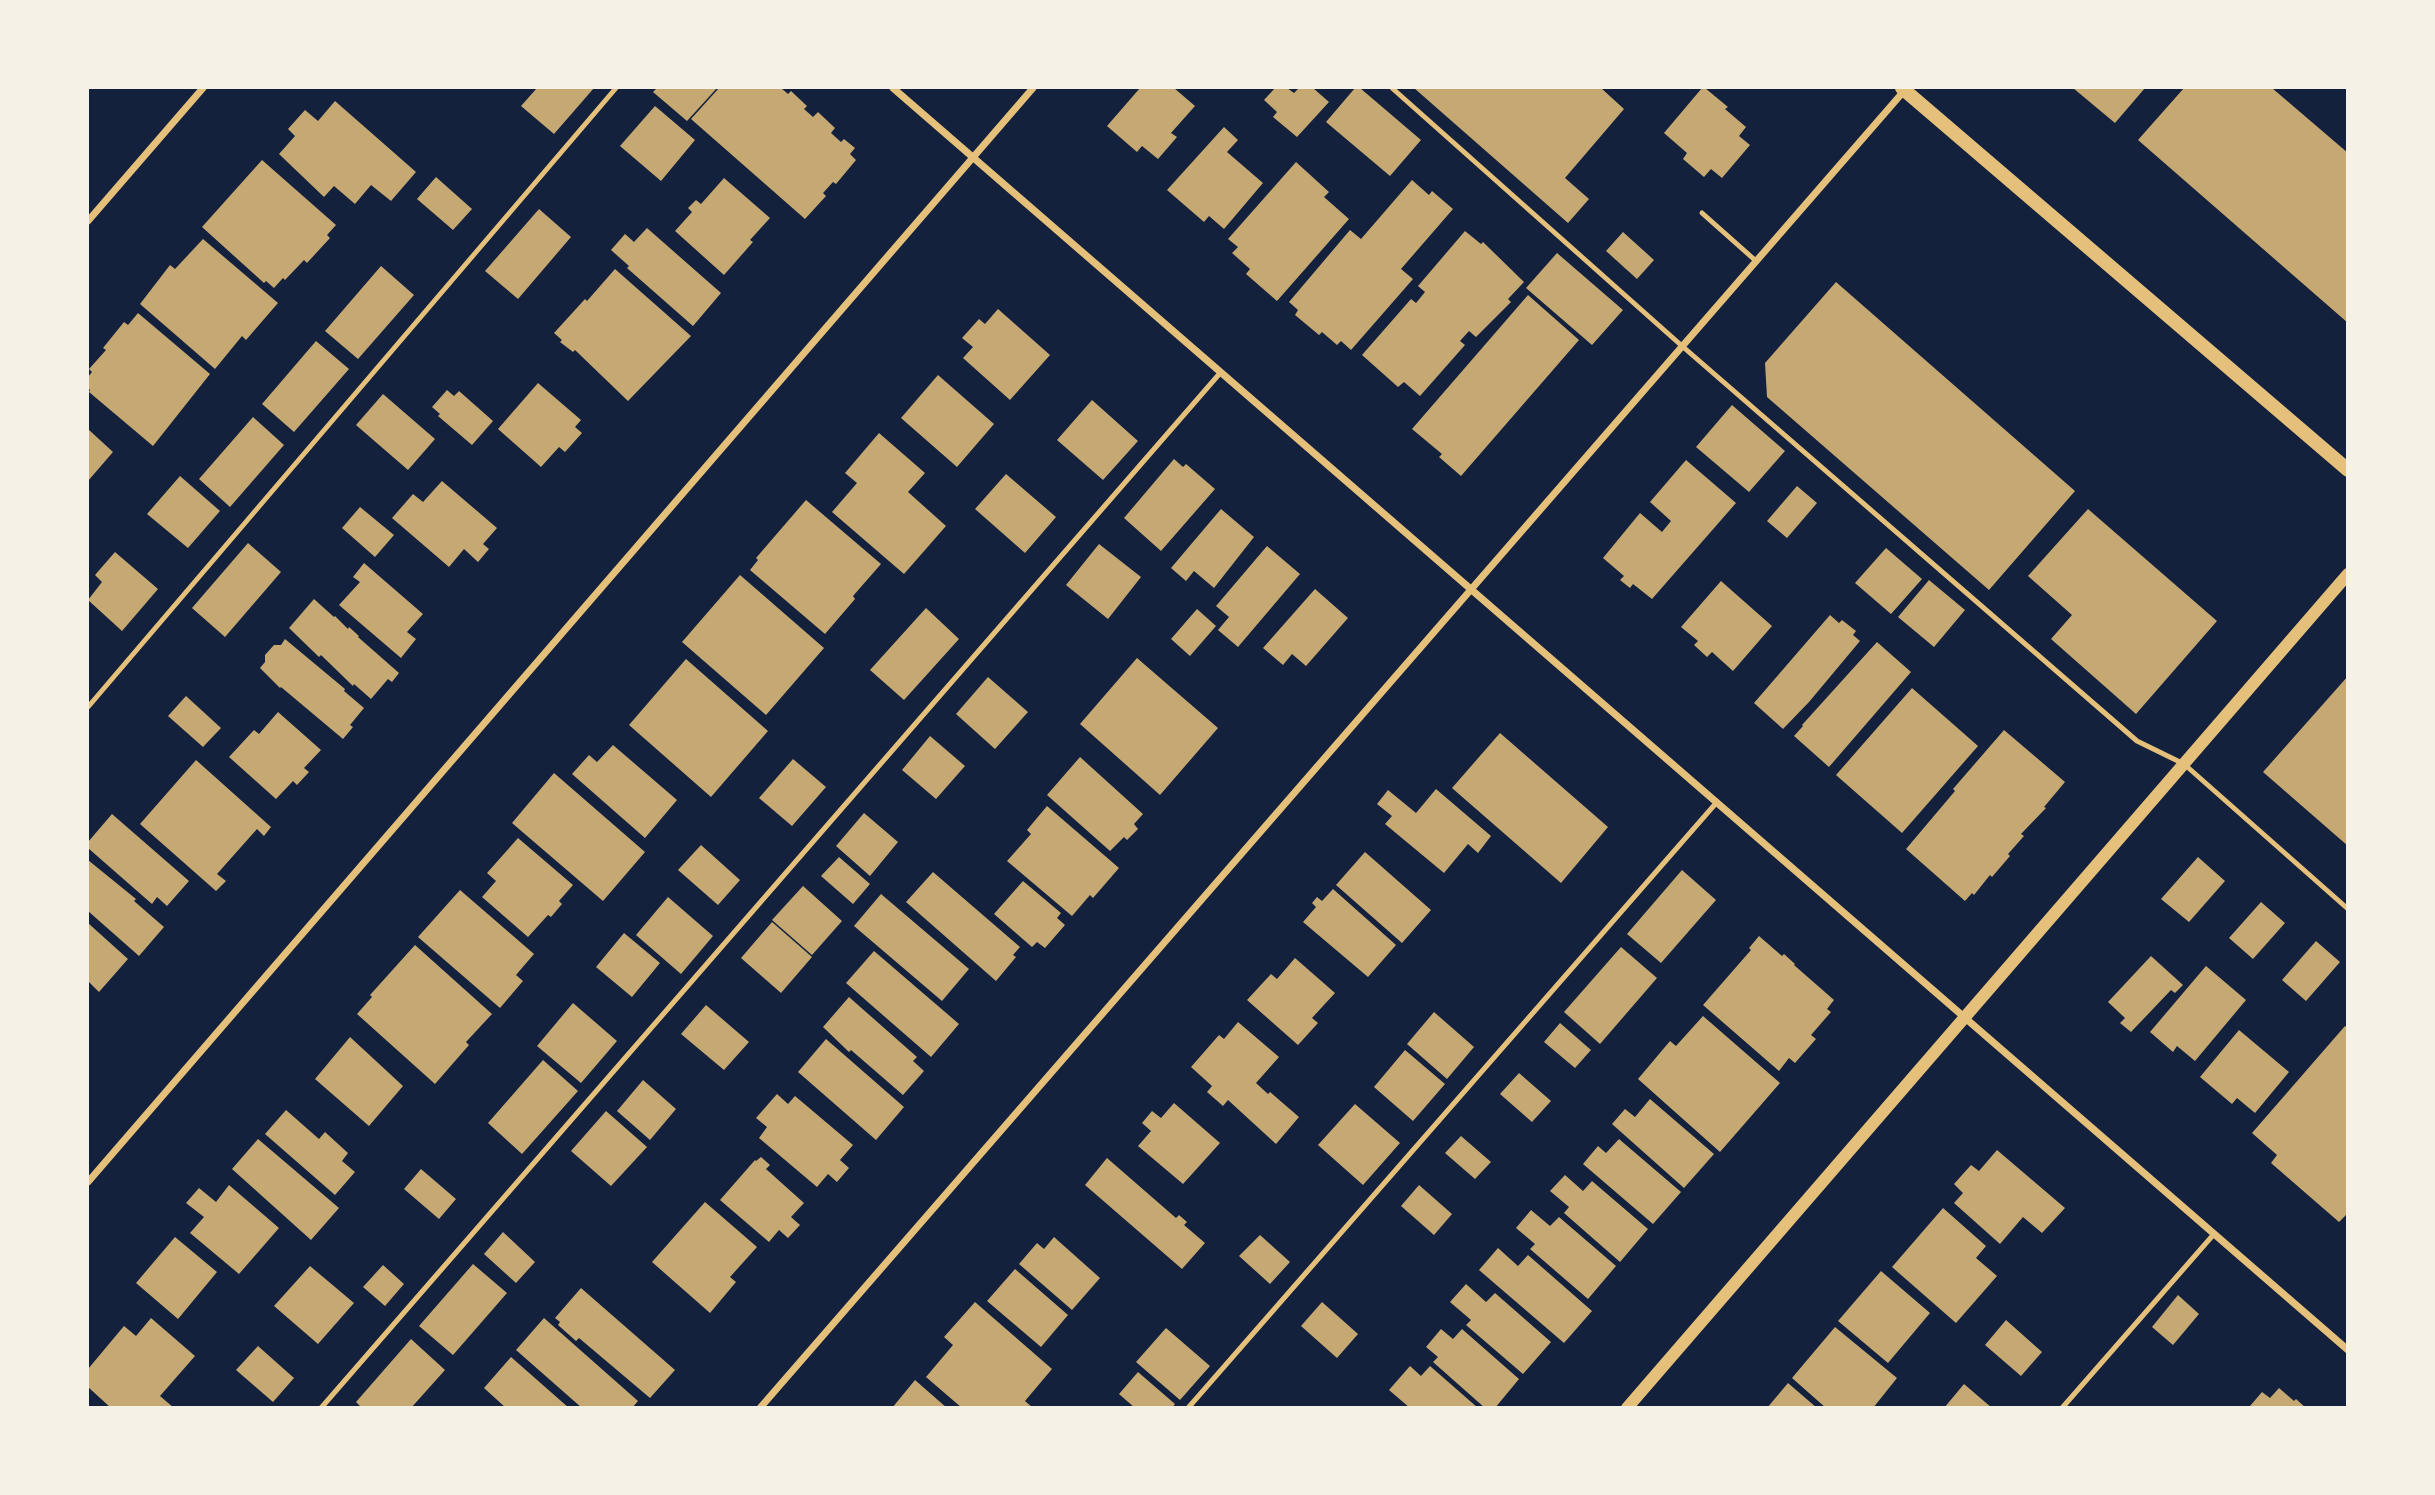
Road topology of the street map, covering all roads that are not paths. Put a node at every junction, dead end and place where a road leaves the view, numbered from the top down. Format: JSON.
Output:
{"nodes":[{"id":1,"x":203,"y":88,"type":"edge"},
{"id":2,"x":616,"y":88,"type":"edge"},
{"id":3,"x":893,"y":88,"type":"edge"},
{"id":4,"x":1034,"y":88,"type":"edge"},
{"id":5,"x":1392,"y":88,"type":"edge"},
{"id":6,"x":1905,"y":88,"type":"edge"},
{"id":7,"x":974,"y":158,"type":"junction"},
{"id":8,"x":1702,"y":213,"type":"dead end"},
{"id":9,"x":88,"y":221,"type":"edge"},
{"id":10,"x":1756,"y":261,"type":"junction"},
{"id":11,"x":1682,"y":346,"type":"junction"},
{"id":12,"x":1221,"y":372,"type":"junction"},
{"id":13,"x":2347,"y":470,"type":"edge"},
{"id":14,"x":2347,"y":573,"type":"edge"},
{"id":15,"x":1471,"y":589,"type":"junction"},
{"id":16,"x":88,"y":707,"type":"edge"},
{"id":17,"x":2184,"y":764,"type":"junction"},
{"id":18,"x":1717,"y":802,"type":"junction"},
{"id":19,"x":2347,"y":909,"type":"edge"},
{"id":20,"x":1965,"y":1017,"type":"junction"},
{"id":21,"x":88,"y":1182,"type":"edge"},
{"id":22,"x":2214,"y":1234,"type":"junction"},
{"id":23,"x":2347,"y":1350,"type":"edge"},
{"id":24,"x":320,"y":1408,"type":"edge"},
{"id":25,"x":760,"y":1408,"type":"edge"},
{"id":26,"x":1188,"y":1408,"type":"edge"},
{"id":27,"x":1627,"y":1408,"type":"edge"},
{"id":28,"x":2062,"y":1408,"type":"edge"}],
"edges":[{"from":1,"to":9,"type":"street"},
{"from":2,"to":16,"type":"lane"},
{"from":3,"to":7,"type":"street"},
{"from":4,"to":7,"type":"street"},
{"from":5,"to":11,"type":"lane"},
{"from":6,"to":10,"type":"street"},
{"from":6,"to":13,"type":"main road"},
{"from":7,"to":12,"type":"street"},
{"from":7,"to":21,"type":"street"},
{"from":8,"to":10,"type":"lane"},
{"from":10,"to":11,"type":"street"},
{"from":11,"to":15,"type":"street"},
{"from":11,"to":17,"type":"lane"},
{"from":12,"to":15,"type":"street"},
{"from":12,"to":24,"type":"lane"},
{"from":14,"to":17,"type":"street"},
{"from":15,"to":18,"type":"street"},
{"from":15,"to":25,"type":"street"},
{"from":17,"to":19,"type":"lane"},
{"from":17,"to":20,"type":"street"},
{"from":18,"to":20,"type":"street"},
{"from":18,"to":26,"type":"lane"},
{"from":20,"to":22,"type":"street"},
{"from":20,"to":27,"type":"street"},
{"from":22,"to":23,"type":"street"},
{"from":22,"to":28,"type":"lane"}]}
